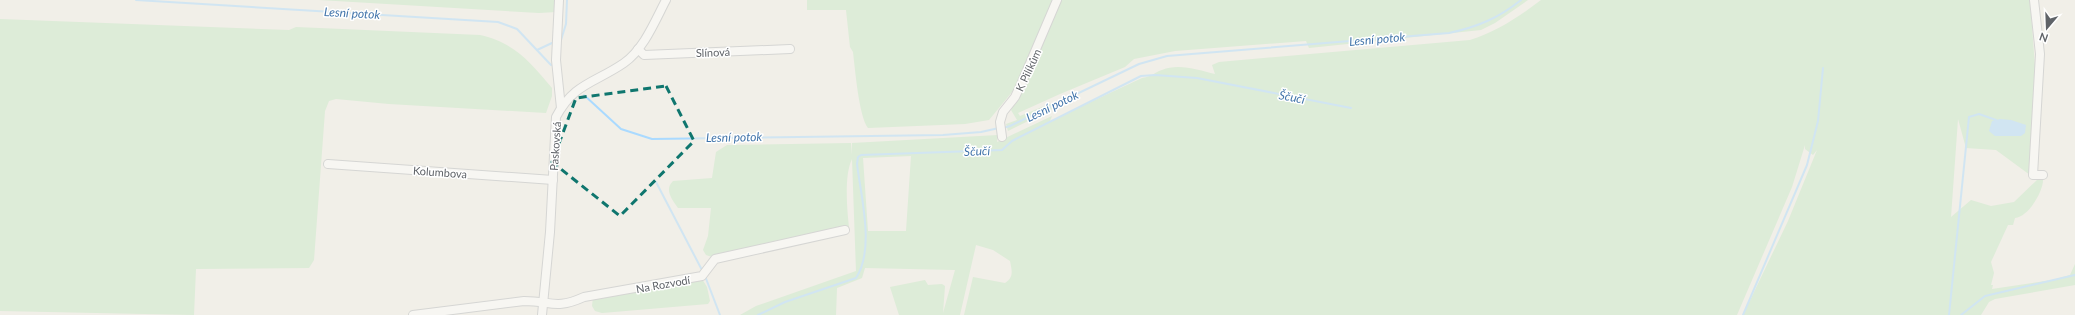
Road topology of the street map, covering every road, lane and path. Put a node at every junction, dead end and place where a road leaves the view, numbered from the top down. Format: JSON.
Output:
{"nodes":[{"id":1,"x":560,"y":0,"type":"edge"},
{"id":2,"x":666,"y":0,"type":"edge"},
{"id":3,"x":1057,"y":0,"type":"edge"},
{"id":4,"x":2034,"y":0,"type":"edge"},
{"id":5,"x":638,"y":49,"type":"junction"},
{"id":6,"x":790,"y":49,"type":"dead end"},
{"id":7,"x":561,"y":108,"type":"junction"},
{"id":8,"x":1003,"y":135,"type":"dead end"},
{"id":9,"x":328,"y":164,"type":"dead end"},
{"id":10,"x":2043,"y":175,"type":"dead end"},
{"id":11,"x":553,"y":180,"type":"junction"},
{"id":12,"x":845,"y":230,"type":"dead end"},
{"id":13,"x":544,"y":303,"type":"junction"},
{"id":14,"x":414,"y":315,"type":"edge"},
{"id":15,"x":542,"y":315,"type":"edge"}],
"edges":[{"from":1,"to":7,"type":"street"},
{"from":2,"to":5,"type":"street","name":"Paskovská"},
{"from":3,"to":8,"type":"street","name":"K Pilíkům"},
{"from":4,"to":10,"type":"street"},
{"from":5,"to":6,"type":"street","name":"Slínová"},
{"from":5,"to":7,"type":"street","name":"Paskovská"},
{"from":7,"to":11,"type":"street","name":"Paskovská"},
{"from":9,"to":11,"type":"street","name":"Kolumbova"},
{"from":11,"to":13,"type":"street","name":"Paskovská"},
{"from":12,"to":13,"type":"street","name":"Na Rozvodí"},
{"from":13,"to":14,"type":"street","name":"Na Rozvodí"},
{"from":13,"to":15,"type":"street","name":"Paskovská"}]}
